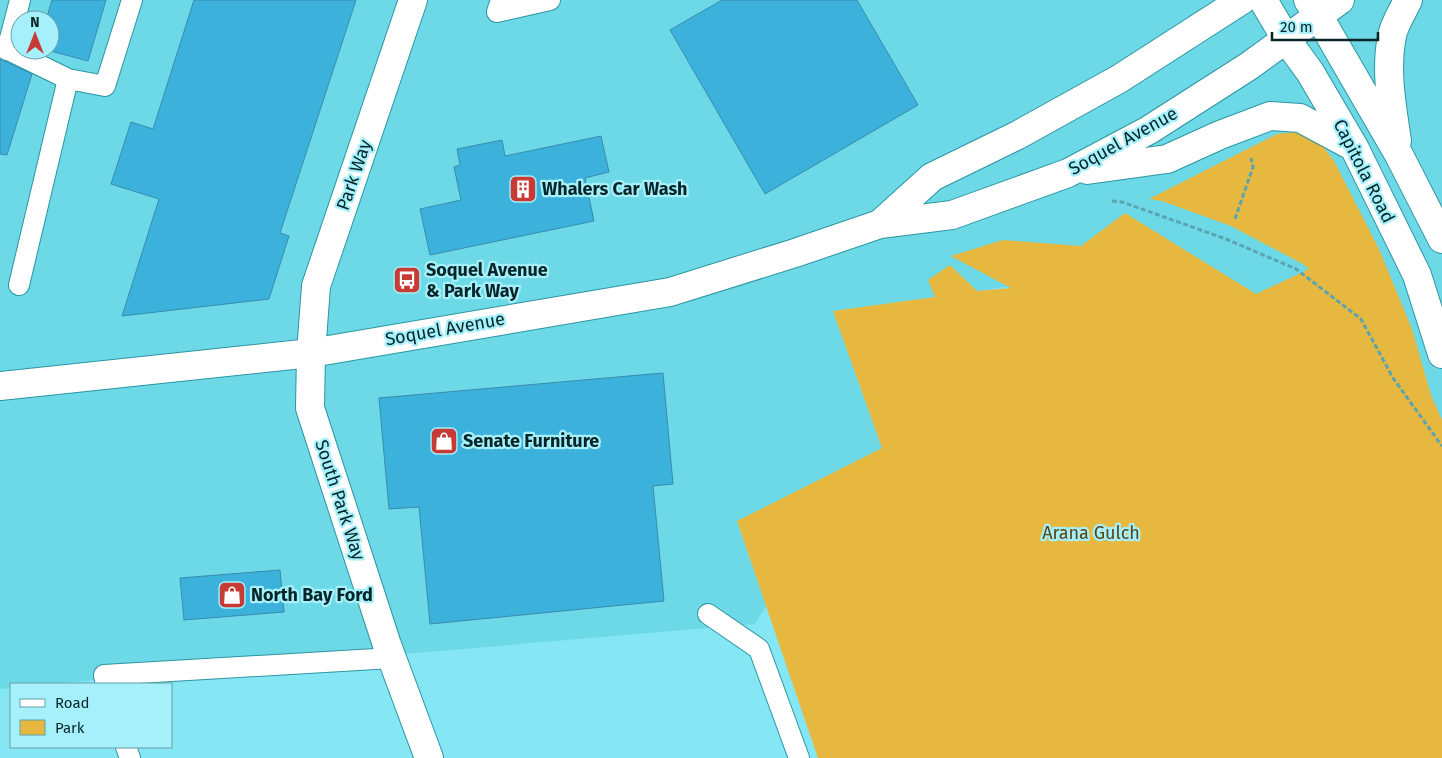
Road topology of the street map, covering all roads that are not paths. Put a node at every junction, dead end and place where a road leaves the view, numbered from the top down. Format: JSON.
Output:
{"nodes":[{"id":1,"x":20,"y":0,"type":"edge"},
{"id":2,"x":132,"y":0,"type":"edge"},
{"id":3,"x":413,"y":0,"type":"edge"},
{"id":4,"x":501,"y":0,"type":"edge"},
{"id":5,"x":550,"y":0,"type":"edge"},
{"id":6,"x":1242,"y":0,"type":"edge"},
{"id":7,"x":1263,"y":0,"type":"edge"},
{"id":8,"x":1408,"y":0,"type":"edge"},
{"id":9,"x":1322,"y":5,"type":"edge"},
{"id":10,"x":1286,"y":39,"type":"junction"},
{"id":11,"x":3,"y":48,"type":"edge"},
{"id":12,"x":68,"y":79,"type":"junction"},
{"id":13,"x":1354,"y":147,"type":"junction"},
{"id":14,"x":1399,"y":155,"type":"junction"},
{"id":15,"x":1068,"y":173,"type":"junction"},
{"id":16,"x":880,"y":224,"type":"junction"},
{"id":17,"x":1442,"y":239,"type":"edge"},
{"id":18,"x":19,"y":284,"type":"dead end"},
{"id":19,"x":310,"y":353,"type":"junction"},
{"id":20,"x":1442,"y":354,"type":"edge"},
{"id":21,"x":0,"y":386,"type":"edge"},
{"id":22,"x":708,"y":614,"type":"dead end"},
{"id":23,"x":392,"y":658,"type":"junction"},
{"id":24,"x":106,"y":683,"type":"edge"},
{"id":25,"x":429,"y":758,"type":"edge"},
{"id":26,"x":798,"y":758,"type":"edge"}],
"edges":[{"from":1,"to":11,"type":"lane"},
{"from":2,"to":12,"type":"lane"},
{"from":3,"to":19,"type":"main road","name":"Park Way"},
{"from":4,"to":5,"type":"lane"},
{"from":6,"to":16,"type":"main road","name":"Soquel Avenue"},
{"from":7,"to":10,"type":"main road","name":"Capitola Road"},
{"from":8,"to":14,"type":"main road"},
{"from":9,"to":10,"type":"main road","name":"Soquel Avenue"},
{"from":9,"to":14,"type":"main road","name":"Capitola Road"},
{"from":10,"to":13,"type":"main road","name":"Capitola Road"},
{"from":10,"to":15,"type":"main road","name":"Soquel Avenue"},
{"from":11,"to":12,"type":"lane"},
{"from":12,"to":18,"type":"lane"},
{"from":13,"to":15,"type":"main road"},
{"from":13,"to":20,"type":"main road","name":"Capitola Road"},
{"from":14,"to":17,"type":"main road","name":"Capitola Road"},
{"from":15,"to":16,"type":"main road","name":"Soquel Avenue"},
{"from":16,"to":19,"type":"main road","name":"Soquel Avenue"},
{"from":19,"to":21,"type":"main road","name":"Soquel Avenue"},
{"from":19,"to":23,"type":"main road","name":"South Park Way"},
{"from":22,"to":26,"type":"lane"},
{"from":23,"to":24,"type":"lane"},
{"from":23,"to":25,"type":"main road","name":"South Park Way"}]}
